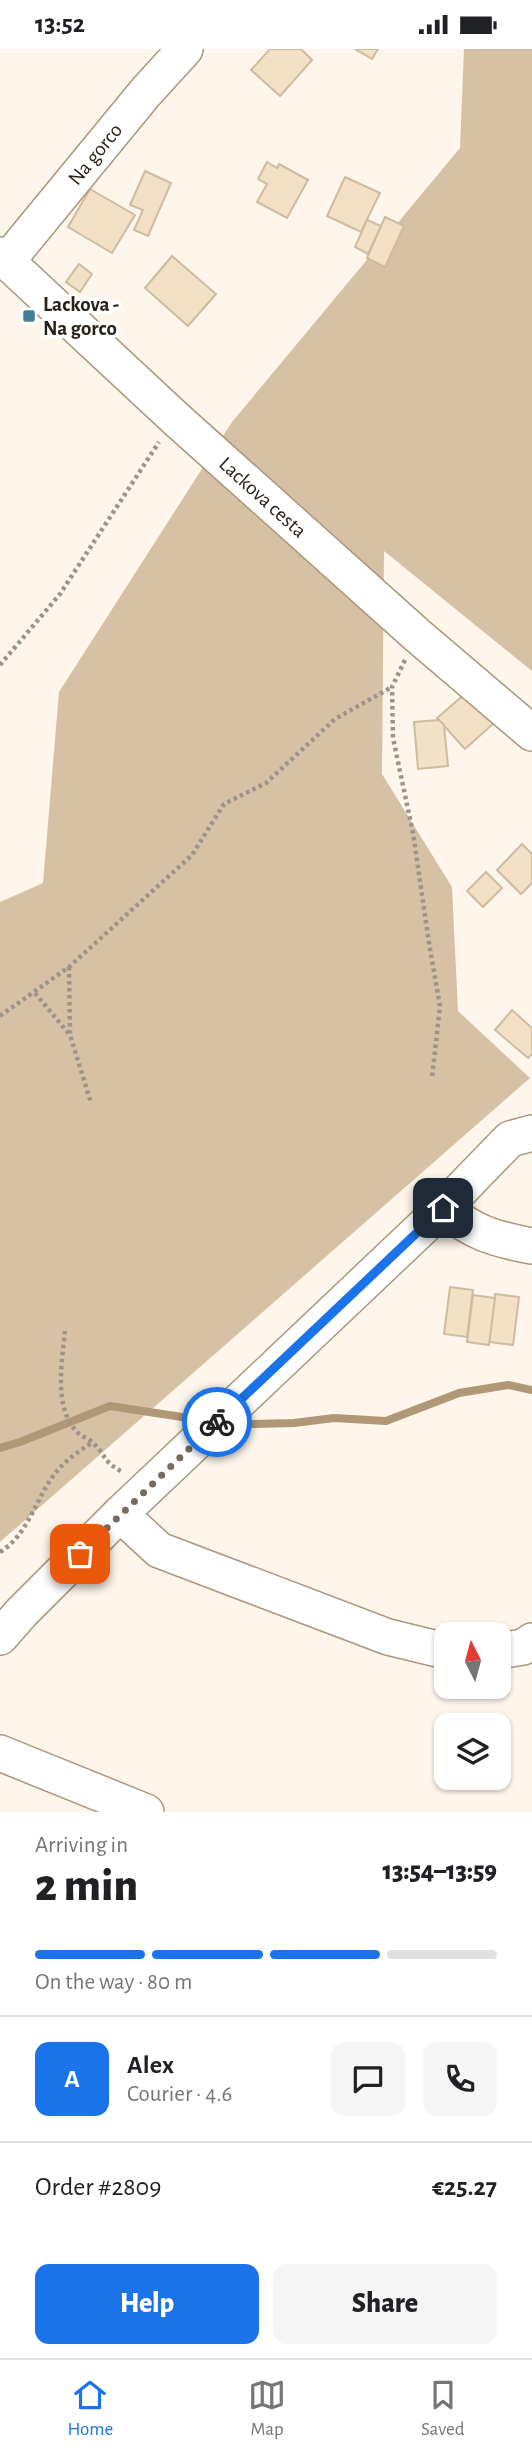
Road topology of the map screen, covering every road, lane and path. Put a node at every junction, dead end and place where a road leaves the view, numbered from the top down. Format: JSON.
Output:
{"nodes":[{"id":1,"x":185,"y":49,"type":"edge"},
{"id":2,"x":3,"y":258,"type":"edge"},
{"id":3,"x":175,"y":418,"type":"junction"},
{"id":4,"x":417,"y":635,"type":"junction"},
{"id":5,"x":0,"y":665,"type":"edge"},
{"id":6,"x":392,"y":687,"type":"junction"},
{"id":7,"x":532,"y":733,"type":"edge"},
{"id":8,"x":69,"y":967,"type":"junction"},
{"id":9,"x":34,"y":993,"type":"junction"},
{"id":10,"x":0,"y":1016,"type":"edge"},
{"id":11,"x":70,"y":1035,"type":"junction"},
{"id":12,"x":432,"y":1078,"type":"dead end"},
{"id":13,"x":91,"y":1103,"type":"dead end"},
{"id":14,"x":532,"y":1133,"type":"edge"},
{"id":15,"x":443,"y":1208,"type":"junction"},
{"id":16,"x":532,"y":1246,"type":"edge"},
{"id":17,"x":65,"y":1331,"type":"dead end"},
{"id":18,"x":93,"y":1442,"type":"junction"},
{"id":19,"x":130,"y":1475,"type":"dead end"},
{"id":20,"x":120,"y":1514,"type":"junction"},
{"id":21,"x":0,"y":1552,"type":"edge"},
{"id":22,"x":0,"y":1637,"type":"edge"},
{"id":23,"x":532,"y":1641,"type":"edge"},
{"id":24,"x":434,"y":1648,"type":"edge"},
{"id":25,"x":511,"y":1649,"type":"edge"},
{"id":26,"x":0,"y":1753,"type":"edge"},
{"id":27,"x":146,"y":1812,"type":"edge"}],
"edges":[{"from":1,"to":2,"type":"street","name":"Na gorco"},
{"from":2,"to":3,"type":"street","name":"Lackova cesta"},
{"from":3,"to":4,"type":"street","name":"Lackova cesta"},
{"from":3,"to":5,"type":"path"},
{"from":4,"to":6,"type":"path"},
{"from":4,"to":7,"type":"street","name":"Lackova cesta"},
{"from":6,"to":8,"type":"path"},
{"from":6,"to":12,"type":"path"},
{"from":8,"to":9,"type":"path"},
{"from":8,"to":11,"type":"path"},
{"from":9,"to":10,"type":"path"},
{"from":9,"to":11,"type":"path"},
{"from":11,"to":13,"type":"path"},
{"from":14,"to":15,"type":"street"},
{"from":15,"to":16,"type":"street"},
{"from":15,"to":20,"type":"street"},
{"from":17,"to":18,"type":"path"},
{"from":18,"to":19,"type":"path"},
{"from":18,"to":21,"type":"path"},
{"from":20,"to":22,"type":"street"},
{"from":20,"to":24,"type":"street"},
{"from":23,"to":25,"type":"street"},
{"from":26,"to":27,"type":"street"}]}
